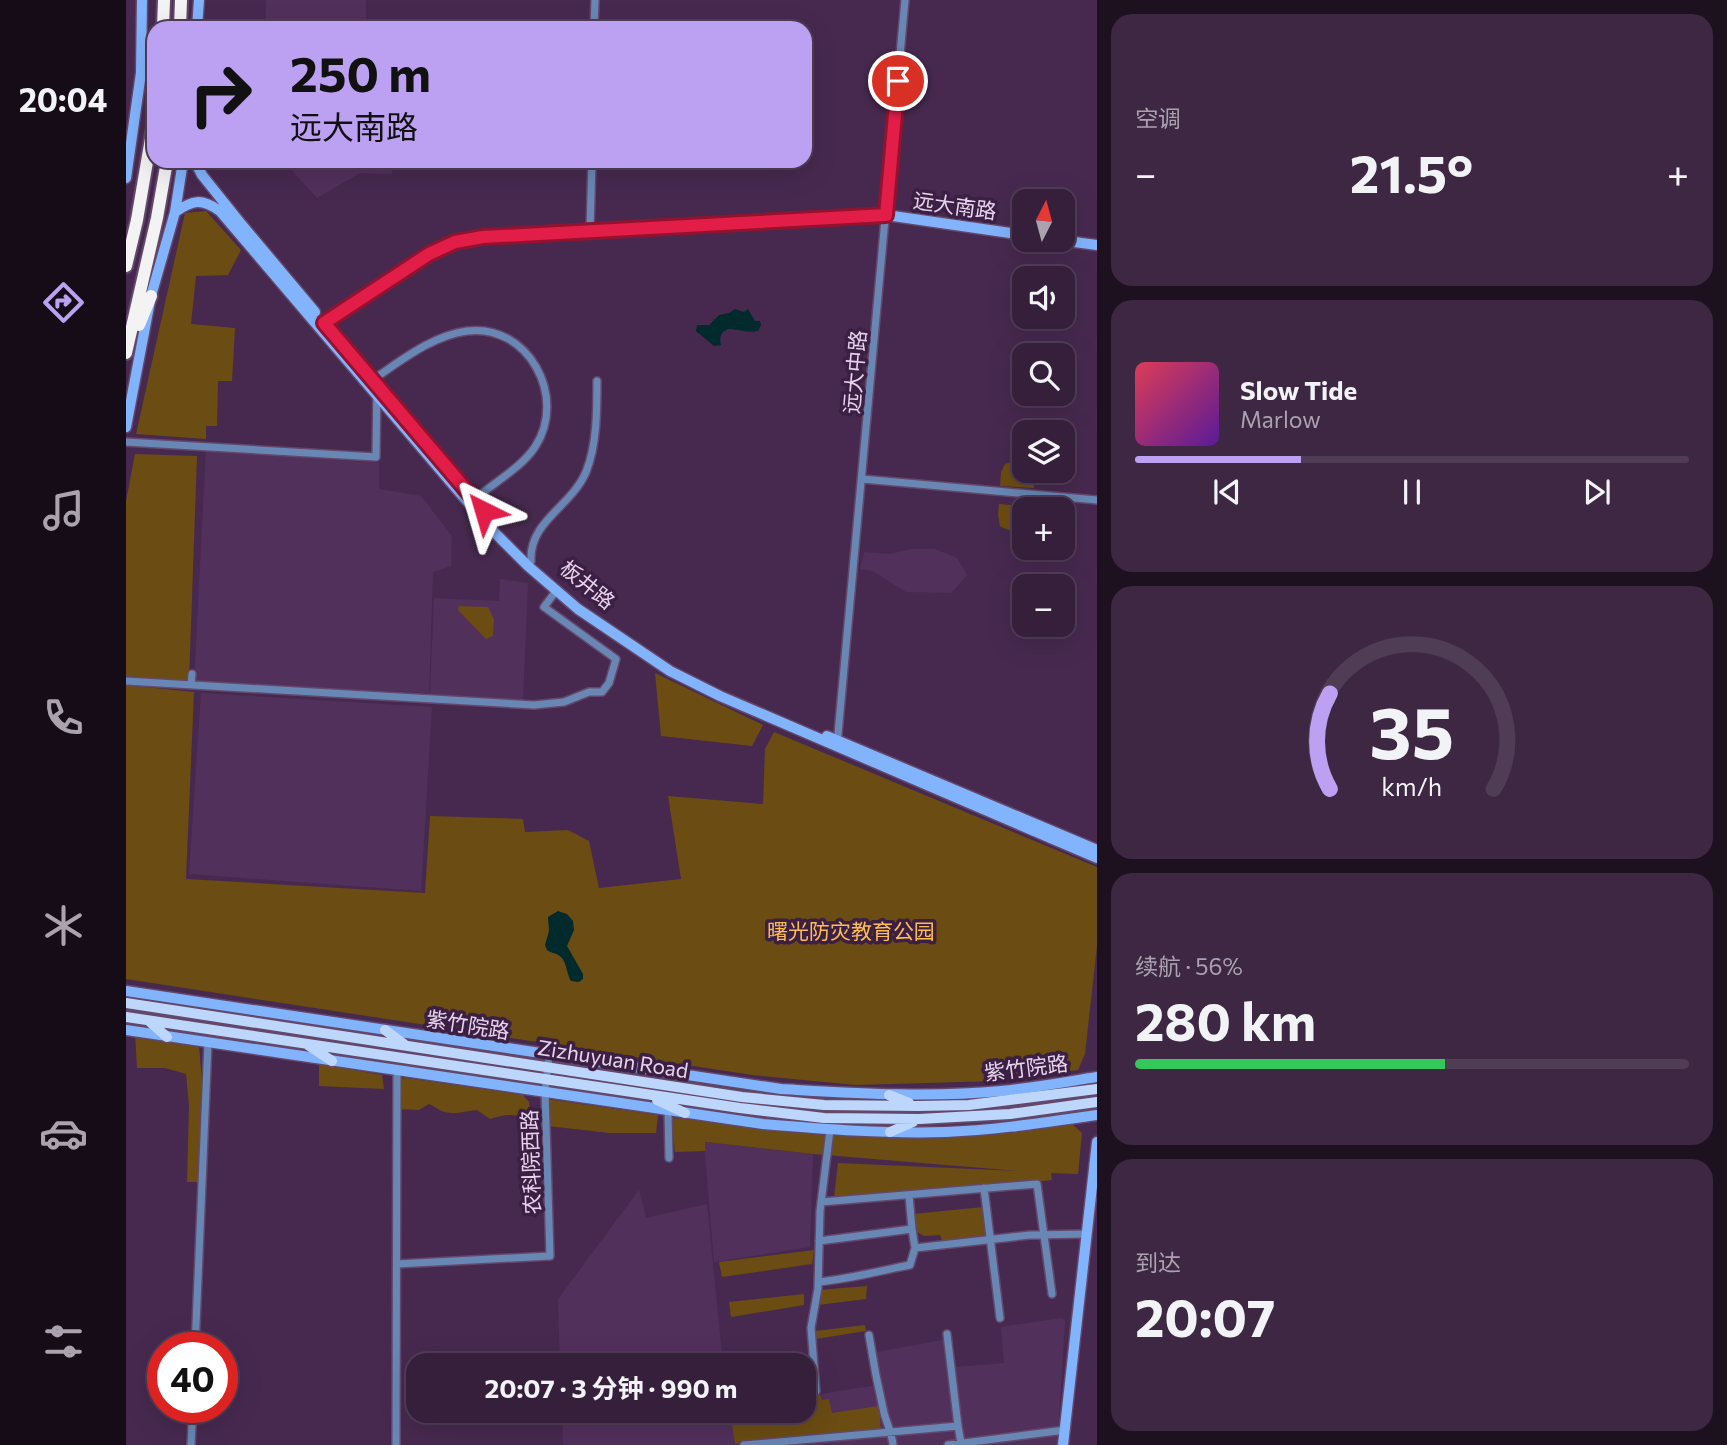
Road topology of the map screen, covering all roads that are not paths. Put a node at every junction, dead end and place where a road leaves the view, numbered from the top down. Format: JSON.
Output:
{"nodes":[{"id":1,"x":142,"y":0,"type":"edge"},
{"id":2,"x":164,"y":0,"type":"edge"},
{"id":3,"x":181,"y":0,"type":"edge"},
{"id":4,"x":199,"y":0,"type":"edge"},
{"id":5,"x":595,"y":0,"type":"edge"},
{"id":6,"x":905,"y":0,"type":"edge"},
{"id":7,"x":163,"y":21,"type":"edge"},
{"id":8,"x":180,"y":21,"type":"edge"},
{"id":9,"x":198,"y":21,"type":"edge"},
{"id":10,"x":594,"y":21,"type":"edge"},
{"id":11,"x":147,"y":162,"type":"edge"},
{"id":12,"x":166,"y":168,"type":"edge"},
{"id":13,"x":182,"y":168,"type":"edge"},
{"id":14,"x":198,"y":168,"type":"edge"},
{"id":15,"x":592,"y":168,"type":"edge"},
{"id":16,"x":126,"y":178,"type":"edge"},
{"id":17,"x":175,"y":212,"type":"junction"},
{"id":18,"x":886,"y":215,"type":"junction"},
{"id":19,"x":590,"y":229,"type":"junction"},
{"id":20,"x":1012,"y":233,"type":"edge"},
{"id":21,"x":1075,"y":242,"type":"edge"},
{"id":22,"x":1097,"y":245,"type":"edge"},
{"id":23,"x":126,"y":266,"type":"edge"},
{"id":24,"x":151,"y":296,"type":"junction"},
{"id":25,"x":322,"y":325,"type":"junction"},
{"id":26,"x":126,"y":353,"type":"edge"},
{"id":27,"x":597,"y":381,"type":"dead end"},
{"id":28,"x":375,"y":387,"type":"junction"},
{"id":29,"x":126,"y":427,"type":"edge"},
{"id":30,"x":126,"y":442,"type":"edge"},
{"id":31,"x":862,"y":479,"type":"junction"},
{"id":32,"x":474,"y":500,"type":"junction"},
{"id":33,"x":1097,"y":500,"type":"edge"},
{"id":34,"x":531,"y":561,"type":"junction"},
{"id":35,"x":556,"y":591,"type":"junction"},
{"id":36,"x":191,"y":674,"type":"dead end"},
{"id":37,"x":126,"y":681,"type":"edge"},
{"id":38,"x":191,"y":685,"type":"junction"},
{"id":39,"x":837,"y":744,"type":"junction"},
{"id":40,"x":1097,"y":850,"type":"edge"},
{"id":41,"x":1097,"y":858,"type":"edge"},
{"id":42,"x":126,"y":991,"type":"edge"},
{"id":43,"x":126,"y":1003,"type":"edge"},
{"id":44,"x":126,"y":1017,"type":"edge"},
{"id":45,"x":148,"y":1021,"type":"junction"},
{"id":46,"x":126,"y":1030,"type":"edge"},
{"id":47,"x":385,"y":1030,"type":"junction"},
{"id":48,"x":167,"y":1037,"type":"junction"},
{"id":49,"x":208,"y":1043,"type":"junction"},
{"id":50,"x":306,"y":1044,"type":"junction"},
{"id":51,"x":407,"y":1046,"type":"junction"},
{"id":52,"x":332,"y":1061,"type":"junction"},
{"id":53,"x":547,"y":1067,"type":"junction"},
{"id":54,"x":1097,"y":1068,"type":"edge"},
{"id":55,"x":397,"y":1070,"type":"junction"},
{"id":56,"x":1097,"y":1085,"type":"edge"},
{"id":57,"x":545,"y":1092,"type":"junction"},
{"id":58,"x":645,"y":1094,"type":"junction"},
{"id":59,"x":889,"y":1095,"type":"junction"},
{"id":60,"x":1097,"y":1101,"type":"edge"},
{"id":61,"x":918,"y":1106,"type":"junction"},
{"id":62,"x":668,"y":1110,"type":"junction"},
{"id":63,"x":685,"y":1113,"type":"junction"},
{"id":64,"x":1097,"y":1115,"type":"edge"},
{"id":65,"x":919,"y":1119,"type":"junction"},
{"id":66,"x":830,"y":1130,"type":"junction"},
{"id":67,"x":890,"y":1132,"type":"junction"},
{"id":68,"x":1097,"y":1142,"type":"edge"},
{"id":69,"x":669,"y":1158,"type":"dead end"},
{"id":70,"x":984,"y":1188,"type":"junction"},
{"id":71,"x":909,"y":1195,"type":"junction"},
{"id":72,"x":821,"y":1202,"type":"junction"},
{"id":73,"x":912,"y":1229,"type":"junction"},
{"id":74,"x":1087,"y":1234,"type":"junction"},
{"id":75,"x":1044,"y":1235,"type":"junction"},
{"id":76,"x":819,"y":1241,"type":"junction"},
{"id":77,"x":991,"y":1241,"type":"junction"},
{"id":78,"x":915,"y":1248,"type":"junction"},
{"id":79,"x":397,"y":1264,"type":"junction"},
{"id":80,"x":818,"y":1283,"type":"junction"},
{"id":81,"x":1052,"y":1294,"type":"dead end"},
{"id":82,"x":1000,"y":1318,"type":"dead end"},
{"id":83,"x":196,"y":1332,"type":"edge"},
{"id":84,"x":947,"y":1334,"type":"dead end"},
{"id":85,"x":869,"y":1335,"type":"dead end"},
{"id":86,"x":813,"y":1353,"type":"edge"},
{"id":87,"x":192,"y":1423,"type":"edge"},
{"id":88,"x":958,"y":1426,"type":"junction"},
{"id":89,"x":1065,"y":1430,"type":"junction"},
{"id":90,"x":892,"y":1432,"type":"junction"},
{"id":91,"x":832,"y":1441,"type":"edge"},
{"id":92,"x":961,"y":1443,"type":"edge"},
{"id":93,"x":191,"y":1445,"type":"edge"},
{"id":94,"x":396,"y":1445,"type":"edge"},
{"id":95,"x":744,"y":1445,"type":"edge"},
{"id":96,"x":893,"y":1445,"type":"edge"},
{"id":97,"x":948,"y":1445,"type":"edge"},
{"id":98,"x":1063,"y":1445,"type":"edge"}],
"edges":[{"from":1,"to":16,"type":"street"},
{"from":2,"to":7,"type":"highway"},
{"from":3,"to":8,"type":"highway"},
{"from":4,"to":9,"type":"street"},
{"from":5,"to":10,"type":"street"},
{"from":6,"to":18,"type":"street","name":"远大中路"},
{"from":11,"to":23,"type":"highway"},
{"from":12,"to":26,"type":"highway"},
{"from":13,"to":17,"type":"street"},
{"from":14,"to":25,"type":"street"},
{"from":15,"to":19,"type":"street"},
{"from":17,"to":24,"type":"street"},
{"from":17,"to":25,"type":"street"},
{"from":18,"to":19,"type":"street","name":"远大南路"},
{"from":18,"to":20,"type":"street","name":"远大南路"},
{"from":18,"to":31,"type":"street","name":"远大中路"},
{"from":19,"to":25,"type":"street","name":"远大南路"},
{"from":21,"to":22,"type":"street"},
{"from":24,"to":26,"type":"highway"},
{"from":24,"to":29,"type":"street"},
{"from":25,"to":28,"type":"street"},
{"from":27,"to":34,"type":"street"},
{"from":28,"to":30,"type":"street"},
{"from":28,"to":32,"type":"street","name":"板井路"},
{"from":28,"to":32,"type":"street"},
{"from":28,"to":35,"type":"street"},
{"from":31,"to":33,"type":"street"},
{"from":31,"to":39,"type":"street","name":"远大中路"},
{"from":32,"to":34,"type":"street","name":"板井路"},
{"from":34,"to":39,"type":"street","name":"板井路"},
{"from":35,"to":38,"type":"street"},
{"from":35,"to":39,"type":"street"},
{"from":36,"to":38,"type":"street"},
{"from":37,"to":38,"type":"street"},
{"from":39,"to":40,"type":"street","name":"板井路"},
{"from":39,"to":41,"type":"street"},
{"from":42,"to":47,"type":"street","name":"紫竹院路"},
{"from":43,"to":51,"type":"main road","name":"Zizhuyuan Road"},
{"from":44,"to":45,"type":"main road","name":"Zizhuyuan Road"},
{"from":45,"to":48,"type":"main road"},
{"from":45,"to":50,"type":"main road","name":"Zizhuyuan Road"},
{"from":46,"to":48,"type":"street"},
{"from":47,"to":51,"type":"main road"},
{"from":47,"to":53,"type":"street","name":"紫竹院路"},
{"from":48,"to":49,"type":"street"},
{"from":49,"to":52,"type":"street"},
{"from":49,"to":83,"type":"street"},
{"from":50,"to":52,"type":"main road"},
{"from":50,"to":53,"type":"main road","name":"Zizhuyuan Road"},
{"from":51,"to":53,"type":"main road","name":"Zizhuyuan Road"},
{"from":52,"to":55,"type":"street"},
{"from":53,"to":57,"type":"street","name":"农科院西路"},
{"from":53,"to":58,"type":"main road","name":"Zizhuyuan Road"},
{"from":53,"to":59,"type":"street","name":"紫竹院路"},
{"from":53,"to":61,"type":"main road","name":"Zizhuyuan Road"},
{"from":54,"to":56,"type":"street"},
{"from":55,"to":57,"type":"street"},
{"from":55,"to":79,"type":"street"},
{"from":56,"to":59,"type":"street","name":"紫竹院路"},
{"from":56,"to":61,"type":"main road","name":"Zizhuyuan Road"},
{"from":57,"to":62,"type":"street"},
{"from":57,"to":79,"type":"street","name":"农科院西路"},
{"from":58,"to":63,"type":"main road"},
{"from":58,"to":65,"type":"main road","name":"Zizhuyuan Road"},
{"from":59,"to":61,"type":"main road"},
{"from":60,"to":65,"type":"main road","name":"Zizhuyuan Road"},
{"from":62,"to":63,"type":"street"},
{"from":62,"to":69,"type":"street"},
{"from":63,"to":66,"type":"street"},
{"from":64,"to":67,"type":"street"},
{"from":65,"to":67,"type":"main road"},
{"from":66,"to":67,"type":"street"},
{"from":66,"to":72,"type":"street"},
{"from":68,"to":74,"type":"street"},
{"from":70,"to":71,"type":"street"},
{"from":70,"to":75,"type":"street"},
{"from":70,"to":77,"type":"street"},
{"from":71,"to":72,"type":"street"},
{"from":71,"to":73,"type":"street"},
{"from":72,"to":76,"type":"street"},
{"from":73,"to":76,"type":"street"},
{"from":73,"to":78,"type":"street"},
{"from":74,"to":75,"type":"street"},
{"from":74,"to":89,"type":"street"},
{"from":75,"to":77,"type":"street"},
{"from":75,"to":81,"type":"street"},
{"from":76,"to":80,"type":"street"},
{"from":77,"to":78,"type":"street"},
{"from":77,"to":82,"type":"street"},
{"from":78,"to":80,"type":"street"},
{"from":79,"to":94,"type":"street"},
{"from":80,"to":86,"type":"street"},
{"from":84,"to":88,"type":"street"},
{"from":85,"to":90,"type":"street"},
{"from":87,"to":93,"type":"street"},
{"from":88,"to":90,"type":"street"},
{"from":88,"to":92,"type":"street"},
{"from":89,"to":92,"type":"street"},
{"from":89,"to":98,"type":"street"},
{"from":90,"to":91,"type":"street"},
{"from":90,"to":96,"type":"street"},
{"from":91,"to":95,"type":"street"},
{"from":92,"to":97,"type":"street"}]}
